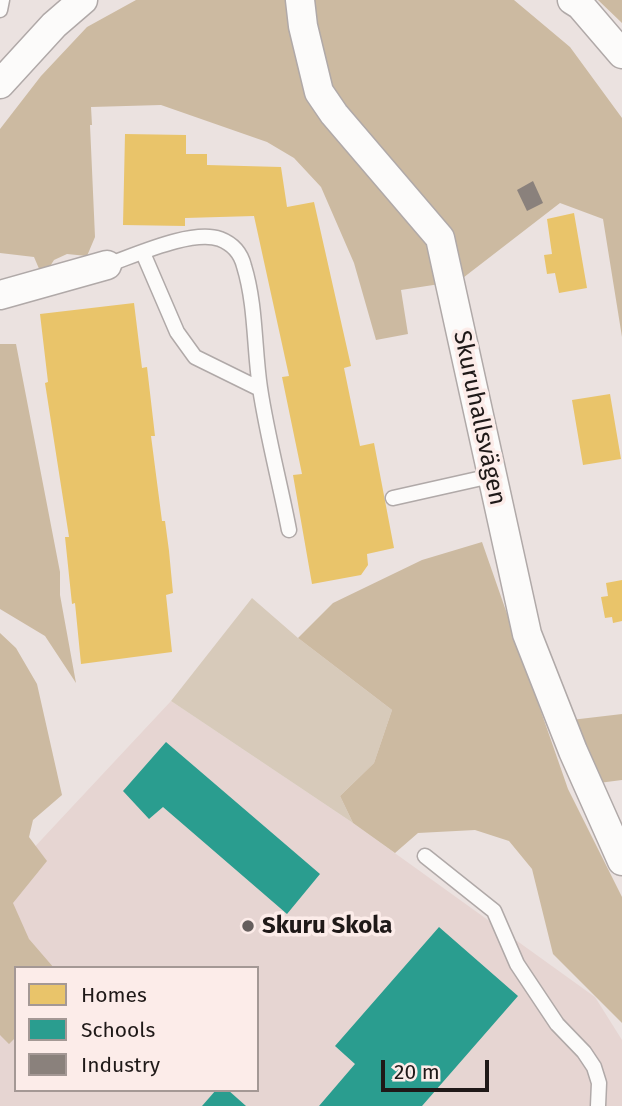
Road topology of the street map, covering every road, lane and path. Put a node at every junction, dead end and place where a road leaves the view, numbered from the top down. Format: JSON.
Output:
{"nodes":[{"id":1,"x":2,"y":0,"type":"edge"},
{"id":2,"x":83,"y":0,"type":"edge"},
{"id":3,"x":300,"y":0,"type":"edge"},
{"id":4,"x":577,"y":2,"type":"edge"},
{"id":5,"x":0,"y":9,"type":"edge"},
{"id":6,"x":622,"y":54,"type":"edge"},
{"id":7,"x":0,"y":84,"type":"edge"},
{"id":8,"x":144,"y":253,"type":"junction"},
{"id":9,"x":107,"y":265,"type":"joint"},
{"id":10,"x":0,"y":295,"type":"edge"},
{"id":11,"x":260,"y":389,"type":"junction"},
{"id":12,"x":491,"y":476,"type":"junction"},
{"id":13,"x":393,"y":498,"type":"dead end"},
{"id":14,"x":289,"y":530,"type":"dead end"},
{"id":15,"x":425,"y":856,"type":"dead end"},
{"id":16,"x":622,"y":861,"type":"edge"},
{"id":17,"x":598,"y":1106,"type":"edge"}],
"edges":[{"from":1,"to":5,"type":"lane"},
{"from":2,"to":7,"type":"street"},
{"from":3,"to":12,"type":"street","name":"Skuruhallsvägen"},
{"from":4,"to":6,"type":"street"},
{"from":8,"to":9,"type":"lane"},
{"from":8,"to":11,"type":"lane"},
{"from":8,"to":11,"type":"lane"},
{"from":9,"to":10,"type":"street"},
{"from":11,"to":14,"type":"lane"},
{"from":12,"to":13,"type":"lane"},
{"from":12,"to":16,"type":"street","name":"Skuruhallsvägen"},
{"from":15,"to":17,"type":"lane"}]}
